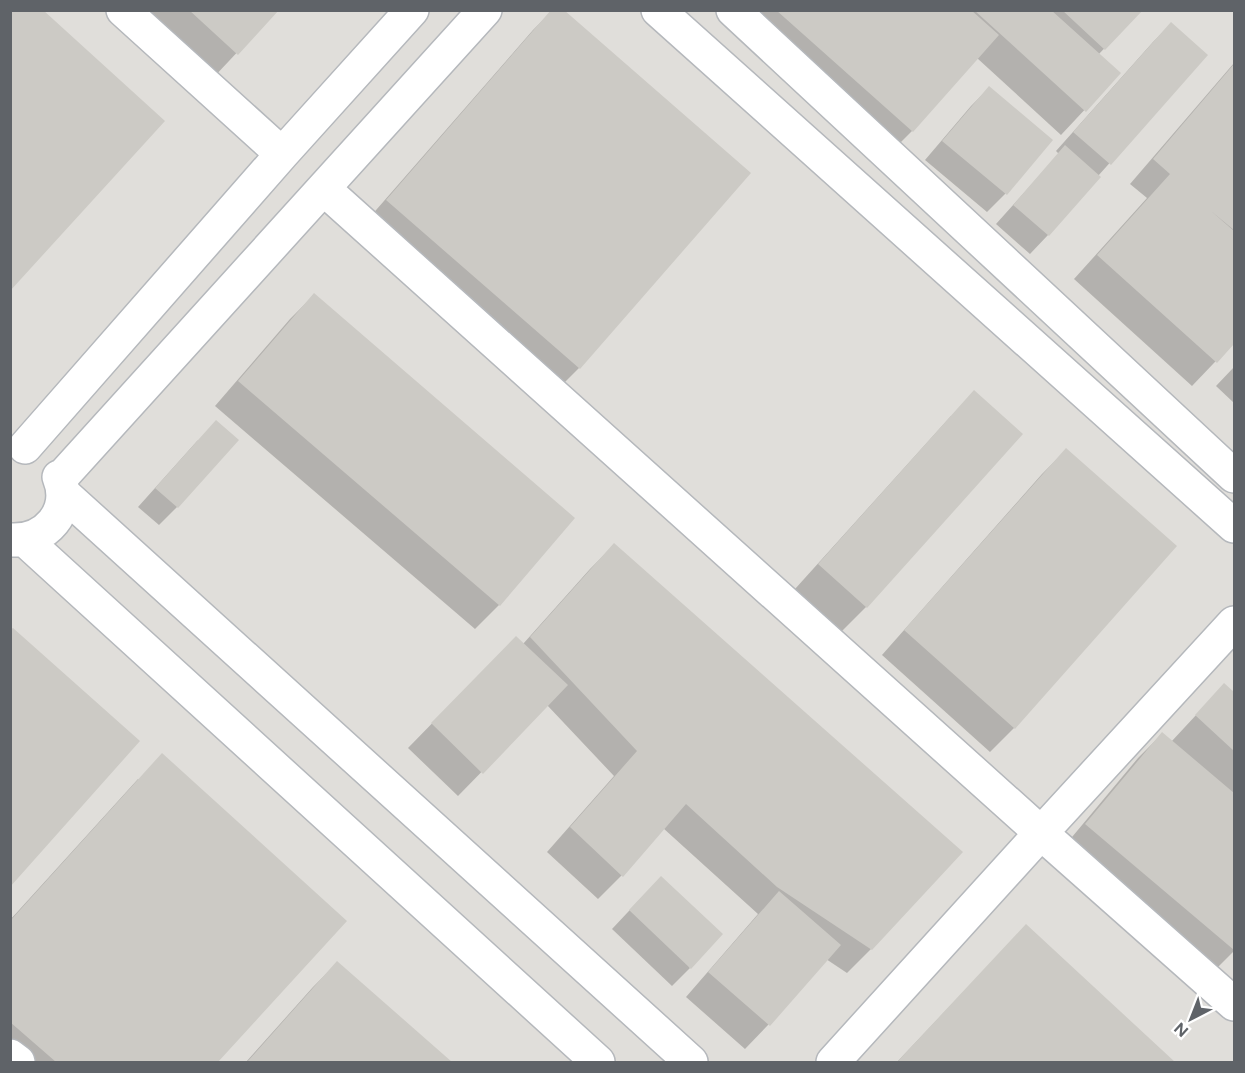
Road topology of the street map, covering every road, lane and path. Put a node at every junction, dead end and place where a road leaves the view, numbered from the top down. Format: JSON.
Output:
{"nodes":[{"id":1,"x":123,"y":10,"type":"edge"},
{"id":2,"x":412,"y":10,"type":"edge"},
{"id":3,"x":485,"y":10,"type":"edge"},
{"id":4,"x":658,"y":10,"type":"edge"},
{"id":5,"x":733,"y":10,"type":"edge"},
{"id":6,"x":282,"y":154,"type":"junction"},
{"id":7,"x":324,"y":189,"type":"junction"},
{"id":8,"x":18,"y":448,"type":"edge"},
{"id":9,"x":1234,"y":476,"type":"edge"},
{"id":10,"x":62,"y":487,"type":"junction"},
{"id":11,"x":1234,"y":525,"type":"edge"},
{"id":12,"x":15,"y":540,"type":"edge"},
{"id":13,"x":1234,"y":623,"type":"edge"},
{"id":14,"x":1041,"y":833,"type":"junction"},
{"id":15,"x":1234,"y":1004,"type":"edge"},
{"id":16,"x":10,"y":1056,"type":"edge"},
{"id":17,"x":18,"y":1062,"type":"edge"},
{"id":18,"x":598,"y":1062,"type":"edge"},
{"id":19,"x":691,"y":1062,"type":"edge"},
{"id":20,"x":833,"y":1062,"type":"edge"}],
"edges":[{"from":1,"to":6,"type":"street"},
{"from":2,"to":6,"type":"street"},
{"from":3,"to":7,"type":"street"},
{"from":4,"to":11,"type":"street"},
{"from":5,"to":9,"type":"street"},
{"from":6,"to":8,"type":"street"},
{"from":7,"to":10,"type":"street"},
{"from":7,"to":14,"type":"street"},
{"from":8,"to":10,"type":"street"},
{"from":10,"to":12,"type":"street"},
{"from":10,"to":19,"type":"street"},
{"from":12,"to":18,"type":"street"},
{"from":13,"to":14,"type":"street"},
{"from":14,"to":15,"type":"street"},
{"from":14,"to":20,"type":"street"},
{"from":16,"to":17,"type":"street"}]}
